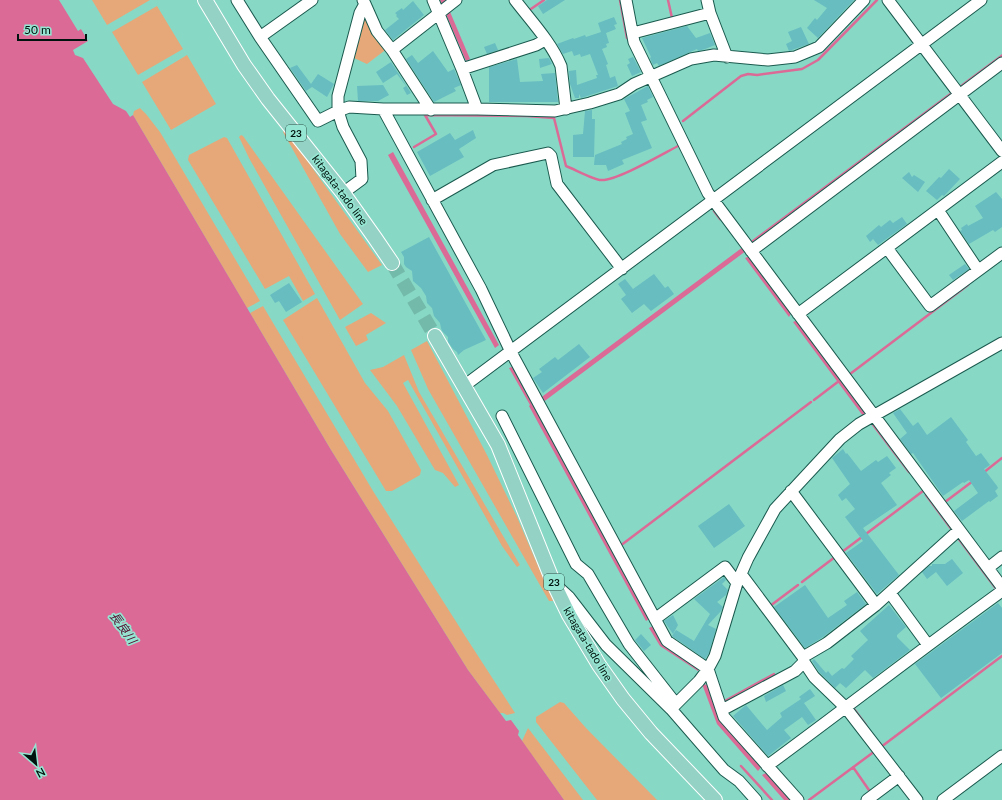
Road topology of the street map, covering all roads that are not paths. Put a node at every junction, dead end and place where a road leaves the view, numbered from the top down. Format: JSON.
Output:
{"nodes":[{"id":1,"x":205,"y":0,"type":"edge"},
{"id":2,"x":237,"y":0,"type":"edge"},
{"id":3,"x":312,"y":0,"type":"edge"},
{"id":4,"x":433,"y":0,"type":"edge"},
{"id":5,"x":515,"y":0,"type":"edge"},
{"id":6,"x":626,"y":0,"type":"edge"},
{"id":7,"x":707,"y":0,"type":"edge"},
{"id":8,"x":864,"y":0,"type":"edge"},
{"id":9,"x":888,"y":0,"type":"edge"},
{"id":10,"x":980,"y":0,"type":"edge"},
{"id":11,"x":364,"y":2,"type":"edge"},
{"id":12,"x":446,"y":7,"type":"edge"},
{"id":13,"x":710,"y":13,"type":"junction"},
{"id":14,"x":632,"y":33,"type":"junction"},
{"id":15,"x":260,"y":37,"type":"junction"},
{"id":16,"x":545,"y":40,"type":"junction"},
{"id":17,"x":921,"y":44,"type":"junction"},
{"id":18,"x":392,"y":50,"type":"junction"},
{"id":19,"x":727,"y":57,"type":"junction"},
{"id":20,"x":1002,"y":63,"type":"edge"},
{"id":21,"x":462,"y":69,"type":"junction"},
{"id":22,"x":651,"y":76,"type":"junction"},
{"id":23,"x":958,"y":92,"type":"junction"},
{"id":24,"x":383,"y":109,"type":"junction"},
{"id":25,"x":477,"y":109,"type":"junction"},
{"id":26,"x":566,"y":109,"type":"junction"},
{"id":27,"x":431,"y":110,"type":"junction"},
{"id":28,"x":338,"y":111,"type":"junction"},
{"id":29,"x":1002,"y":151,"type":"edge"},
{"id":30,"x":1002,"y":162,"type":"edge"},
{"id":31,"x":343,"y":192,"type":"junction"},
{"id":32,"x":432,"y":200,"type":"junction"},
{"id":33,"x":714,"y":200,"type":"junction"},
{"id":34,"x":938,"y":210,"type":"junction"},
{"id":35,"x":748,"y":247,"type":"junction"},
{"id":36,"x":887,"y":248,"type":"junction"},
{"id":37,"x":1002,"y":252,"type":"edge"},
{"id":38,"x":392,"y":263,"type":"tunnel mouth"},
{"id":39,"x":622,"y":269,"type":"junction"},
{"id":40,"x":978,"y":270,"type":"junction"},
{"id":41,"x":798,"y":314,"type":"junction"},
{"id":42,"x":434,"y":336,"type":"tunnel mouth"},
{"id":43,"x":1002,"y":342,"type":"edge"},
{"id":44,"x":511,"y":352,"type":"junction"},
{"id":45,"x":464,"y":386,"type":"junction"},
{"id":46,"x":873,"y":415,"type":"junction"},
{"id":47,"x":502,"y":416,"type":"dead end"},
{"id":48,"x":791,"y":491,"type":"junction"},
{"id":49,"x":959,"y":530,"type":"junction"},
{"id":50,"x":1002,"y":557,"type":"edge"},
{"id":51,"x":988,"y":568,"type":"junction"},
{"id":52,"x":739,"y":578,"type":"junction"},
{"id":53,"x":554,"y":584,"type":"junction"},
{"id":54,"x":1002,"y":587,"type":"edge"},
{"id":55,"x":1002,"y":591,"type":"edge"},
{"id":56,"x":890,"y":593,"type":"junction"},
{"id":57,"x":876,"y":605,"type":"junction"},
{"id":58,"x":655,"y":619,"type":"junction"},
{"id":59,"x":928,"y":645,"type":"junction"},
{"id":60,"x":804,"y":660,"type":"junction"},
{"id":61,"x":708,"y":669,"type":"junction"},
{"id":62,"x":673,"y":706,"type":"junction"},
{"id":63,"x":846,"y":708,"type":"junction"},
{"id":64,"x":722,"y":710,"type":"junction"},
{"id":65,"x":1002,"y":756,"type":"edge"},
{"id":66,"x":767,"y":766,"type":"junction"},
{"id":67,"x":899,"y":776,"type":"junction"},
{"id":68,"x":716,"y":800,"type":"edge"},
{"id":69,"x":756,"y":800,"type":"edge"},
{"id":70,"x":798,"y":800,"type":"edge"},
{"id":71,"x":867,"y":800,"type":"edge"},
{"id":72,"x":917,"y":800,"type":"edge"},
{"id":73,"x":943,"y":800,"type":"edge"}],
"edges":[{"from":1,"to":31,"type":"main road","name":"kitagata-tado line","number":"23"},
{"from":2,"to":15,"type":"street"},
{"from":3,"to":15,"type":"street"},
{"from":4,"to":12,"type":"street"},
{"from":5,"to":16,"type":"street"},
{"from":6,"to":14,"type":"street"},
{"from":7,"to":13,"type":"street"},
{"from":8,"to":19,"type":"street"},
{"from":9,"to":17,"type":"street"},
{"from":10,"to":17,"type":"street"},
{"from":11,"to":18,"type":"street"},
{"from":11,"to":28,"type":"street"},
{"from":12,"to":18,"type":"street"},
{"from":12,"to":21,"type":"street"},
{"from":13,"to":14,"type":"street"},
{"from":13,"to":19,"type":"street"},
{"from":14,"to":22,"type":"street"},
{"from":15,"to":28,"type":"street"},
{"from":16,"to":21,"type":"street"},
{"from":16,"to":26,"type":"street"},
{"from":17,"to":23,"type":"street"},
{"from":17,"to":33,"type":"street"},
{"from":18,"to":27,"type":"street"},
{"from":19,"to":22,"type":"street"},
{"from":20,"to":23,"type":"street"},
{"from":21,"to":25,"type":"street"},
{"from":22,"to":26,"type":"street"},
{"from":22,"to":33,"type":"street"},
{"from":23,"to":29,"type":"street"},
{"from":23,"to":35,"type":"street"},
{"from":24,"to":27,"type":"street"},
{"from":24,"to":28,"type":"street"},
{"from":24,"to":32,"type":"street"},
{"from":25,"to":26,"type":"street"},
{"from":25,"to":27,"type":"street"},
{"from":28,"to":31,"type":"street"},
{"from":30,"to":34,"type":"street"},
{"from":31,"to":38,"type":"main road","name":"kitagata-tado line","number":"23"},
{"from":32,"to":39,"type":"street"},
{"from":32,"to":44,"type":"street"},
{"from":33,"to":35,"type":"street"},
{"from":33,"to":39,"type":"street"},
{"from":34,"to":36,"type":"street"},
{"from":34,"to":40,"type":"street"},
{"from":35,"to":41,"type":"street"},
{"from":36,"to":40,"type":"street"},
{"from":36,"to":41,"type":"street"},
{"from":37,"to":40,"type":"street"},
{"from":39,"to":44,"type":"street"},
{"from":41,"to":46,"type":"street"},
{"from":42,"to":45,"type":"main road","name":"kitagata-tado line","number":"23"},
{"from":43,"to":46,"type":"street"},
{"from":44,"to":45,"type":"street"},
{"from":44,"to":58,"type":"street"},
{"from":45,"to":53,"type":"main road","name":"kitagata-tado line","number":"23"},
{"from":46,"to":48,"type":"street"},
{"from":46,"to":49,"type":"street"},
{"from":47,"to":62,"type":"street"},
{"from":48,"to":52,"type":"street"},
{"from":48,"to":57,"type":"street"},
{"from":49,"to":51,"type":"street"},
{"from":49,"to":56,"type":"street"},
{"from":50,"to":51,"type":"street"},
{"from":51,"to":54,"type":"street"},
{"from":52,"to":58,"type":"street"},
{"from":52,"to":60,"type":"street"},
{"from":52,"to":61,"type":"street"},
{"from":53,"to":62,"type":"street"},
{"from":53,"to":68,"type":"main road","name":"kitagata-tado line","number":"23"},
{"from":55,"to":59,"type":"street"},
{"from":56,"to":57,"type":"street"},
{"from":56,"to":59,"type":"street"},
{"from":57,"to":60,"type":"street"},
{"from":58,"to":61,"type":"street"},
{"from":59,"to":63,"type":"street"},
{"from":60,"to":63,"type":"street"},
{"from":60,"to":64,"type":"street"},
{"from":61,"to":62,"type":"street"},
{"from":61,"to":64,"type":"street"},
{"from":62,"to":69,"type":"street"},
{"from":63,"to":66,"type":"street"},
{"from":63,"to":67,"type":"street"},
{"from":64,"to":66,"type":"street"},
{"from":65,"to":73,"type":"street"},
{"from":66,"to":70,"type":"street"},
{"from":67,"to":71,"type":"street"},
{"from":67,"to":72,"type":"street"}]}
